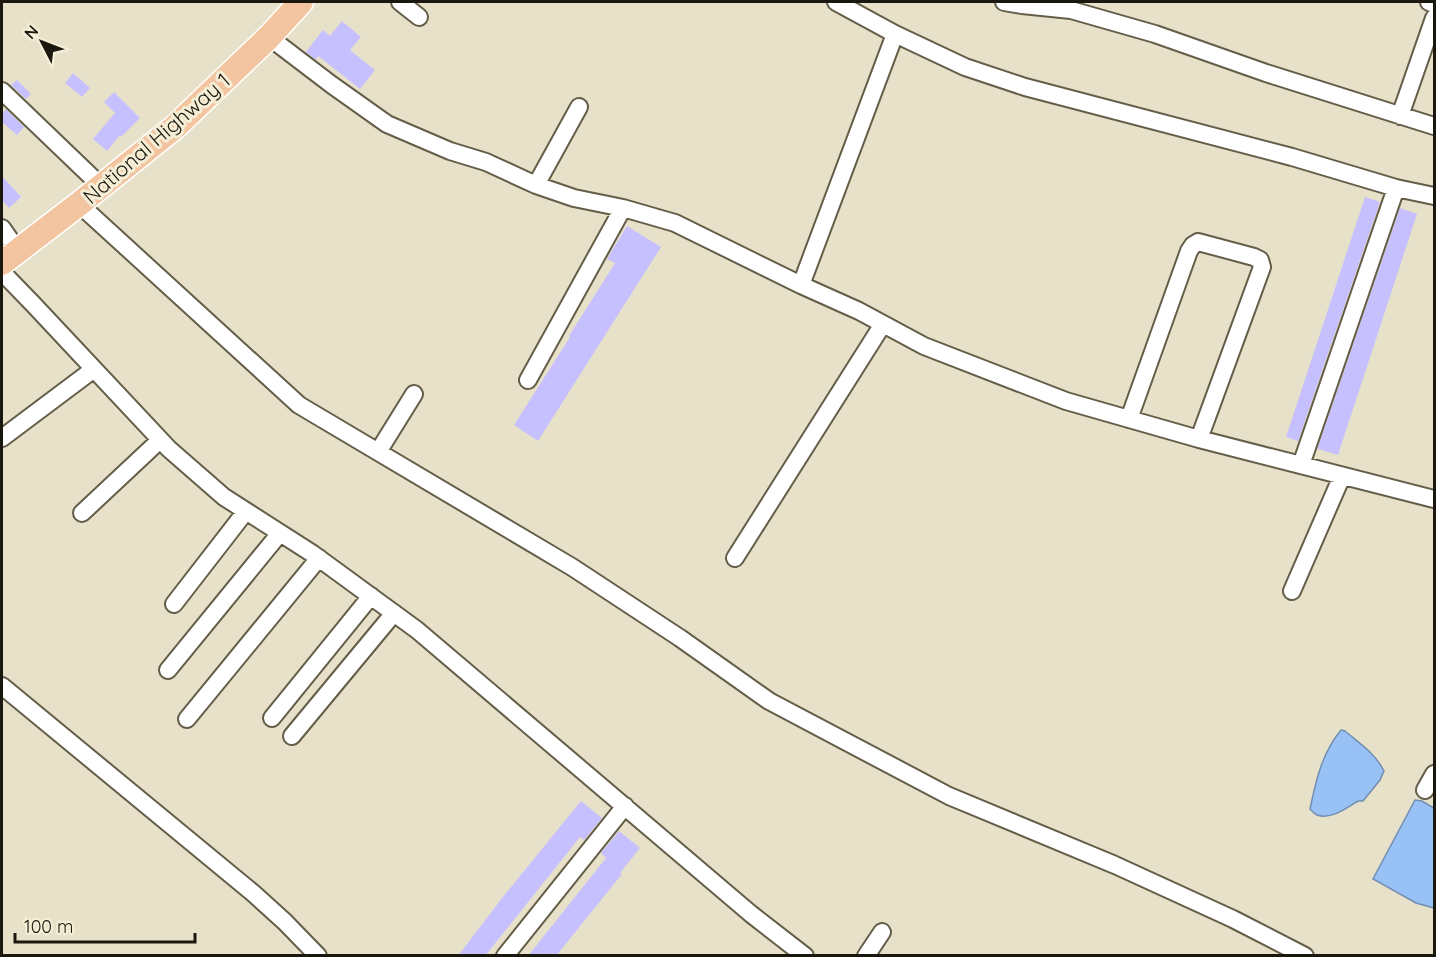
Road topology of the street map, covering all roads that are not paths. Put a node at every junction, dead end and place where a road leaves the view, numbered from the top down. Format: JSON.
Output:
{"nodes":[{"id":1,"x":301,"y":2,"type":"edge"},
{"id":2,"x":400,"y":2,"type":"edge"},
{"id":3,"x":836,"y":2,"type":"edge"},
{"id":4,"x":1004,"y":2,"type":"edge"},
{"id":5,"x":1429,"y":2,"type":"edge"},
{"id":6,"x":1040,"y":4,"type":"edge"},
{"id":7,"x":1434,"y":4,"type":"edge"},
{"id":8,"x":420,"y":17,"type":"dead end"},
{"id":9,"x":1434,"y":18,"type":"edge"},
{"id":10,"x":895,"y":34,"type":"junction"},
{"id":11,"x":269,"y":37,"type":"junction"},
{"id":12,"x":2,"y":91,"type":"edge"},
{"id":13,"x":579,"y":107,"type":"dead end"},
{"id":14,"x":1400,"y":116,"type":"junction"},
{"id":15,"x":1434,"y":126,"type":"edge"},
{"id":16,"x":536,"y":185,"type":"junction"},
{"id":17,"x":101,"y":186,"type":"junction"},
{"id":18,"x":1396,"y":188,"type":"junction"},
{"id":19,"x":1434,"y":196,"type":"edge"},
{"id":20,"x":80,"y":204,"type":"junction"},
{"id":21,"x":623,"y":208,"type":"junction"},
{"id":22,"x":2,"y":228,"type":"edge"},
{"id":23,"x":10,"y":257,"type":"edge"},
{"id":24,"x":2,"y":272,"type":"edge"},
{"id":25,"x":801,"y":285,"type":"junction"},
{"id":26,"x":883,"y":324,"type":"junction"},
{"id":27,"x":94,"y":369,"type":"junction"},
{"id":28,"x":528,"y":380,"type":"dead end"},
{"id":29,"x":414,"y":394,"type":"dead end"},
{"id":30,"x":1129,"y":419,"type":"junction"},
{"id":31,"x":2,"y":438,"type":"edge"},
{"id":32,"x":1198,"y":438,"type":"junction"},
{"id":33,"x":160,"y":440,"type":"junction"},
{"id":34,"x":378,"y":452,"type":"junction"},
{"id":35,"x":1301,"y":465,"type":"junction"},
{"id":36,"x":1342,"y":476,"type":"junction"},
{"id":37,"x":1434,"y":499,"type":"edge"},
{"id":38,"x":246,"y":511,"type":"junction"},
{"id":39,"x":82,"y":513,"type":"dead end"},
{"id":40,"x":280,"y":533,"type":"junction"},
{"id":41,"x":319,"y":558,"type":"junction"},
{"id":42,"x":735,"y":558,"type":"dead end"},
{"id":43,"x":1292,"y":591,"type":"dead end"},
{"id":44,"x":371,"y":597,"type":"junction"},
{"id":45,"x":174,"y":604,"type":"dead end"},
{"id":46,"x":394,"y":613,"type":"junction"},
{"id":47,"x":168,"y":670,"type":"dead end"},
{"id":48,"x":2,"y":686,"type":"edge"},
{"id":49,"x":273,"y":718,"type":"dead end"},
{"id":50,"x":187,"y":719,"type":"dead end"},
{"id":51,"x":292,"y":736,"type":"dead end"},
{"id":52,"x":1434,"y":774,"type":"edge"},
{"id":53,"x":1425,"y":790,"type":"dead end"},
{"id":54,"x":625,"y":806,"type":"junction"},
{"id":55,"x":882,"y":932,"type":"dead end"},
{"id":56,"x":318,"y":956,"type":"edge"},
{"id":57,"x":505,"y":956,"type":"edge"},
{"id":58,"x":805,"y":956,"type":"edge"},
{"id":59,"x":866,"y":956,"type":"edge"},
{"id":60,"x":1305,"y":956,"type":"edge"}],
"edges":[{"from":1,"to":11,"type":"highway","name":"National Highway 1"},
{"from":2,"to":8,"type":"street"},
{"from":3,"to":10,"type":"street"},
{"from":4,"to":6,"type":"street"},
{"from":5,"to":7,"type":"street"},
{"from":6,"to":14,"type":"street"},
{"from":9,"to":14,"type":"street"},
{"from":10,"to":18,"type":"street"},
{"from":10,"to":25,"type":"street"},
{"from":11,"to":16,"type":"street"},
{"from":11,"to":17,"type":"highway","name":"National Highway 1"},
{"from":12,"to":17,"type":"street"},
{"from":13,"to":16,"type":"street"},
{"from":14,"to":15,"type":"street"},
{"from":16,"to":21,"type":"street"},
{"from":17,"to":20,"type":"highway","name":"National Highway 1"},
{"from":18,"to":19,"type":"street"},
{"from":18,"to":35,"type":"street"},
{"from":20,"to":23,"type":"highway","name":"National Highway 1"},
{"from":20,"to":34,"type":"street"},
{"from":21,"to":25,"type":"street"},
{"from":21,"to":28,"type":"street"},
{"from":22,"to":23,"type":"street"},
{"from":24,"to":27,"type":"street"},
{"from":25,"to":26,"type":"street"},
{"from":26,"to":30,"type":"street"},
{"from":26,"to":42,"type":"street"},
{"from":27,"to":31,"type":"street"},
{"from":27,"to":33,"type":"street"},
{"from":29,"to":34,"type":"street"},
{"from":30,"to":32,"type":"street"},
{"from":30,"to":32,"type":"street"},
{"from":32,"to":35,"type":"street"},
{"from":33,"to":38,"type":"street"},
{"from":33,"to":39,"type":"street"},
{"from":34,"to":60,"type":"street"},
{"from":35,"to":36,"type":"street"},
{"from":36,"to":37,"type":"street"},
{"from":36,"to":43,"type":"street"},
{"from":38,"to":40,"type":"street"},
{"from":38,"to":45,"type":"street"},
{"from":40,"to":41,"type":"street"},
{"from":40,"to":47,"type":"street"},
{"from":41,"to":44,"type":"street"},
{"from":41,"to":50,"type":"street"},
{"from":44,"to":46,"type":"street"},
{"from":44,"to":49,"type":"street"},
{"from":46,"to":51,"type":"street"},
{"from":46,"to":54,"type":"street"},
{"from":48,"to":56,"type":"street"},
{"from":52,"to":53,"type":"street"},
{"from":54,"to":57,"type":"street"},
{"from":54,"to":58,"type":"street"},
{"from":55,"to":59,"type":"street"}]}
